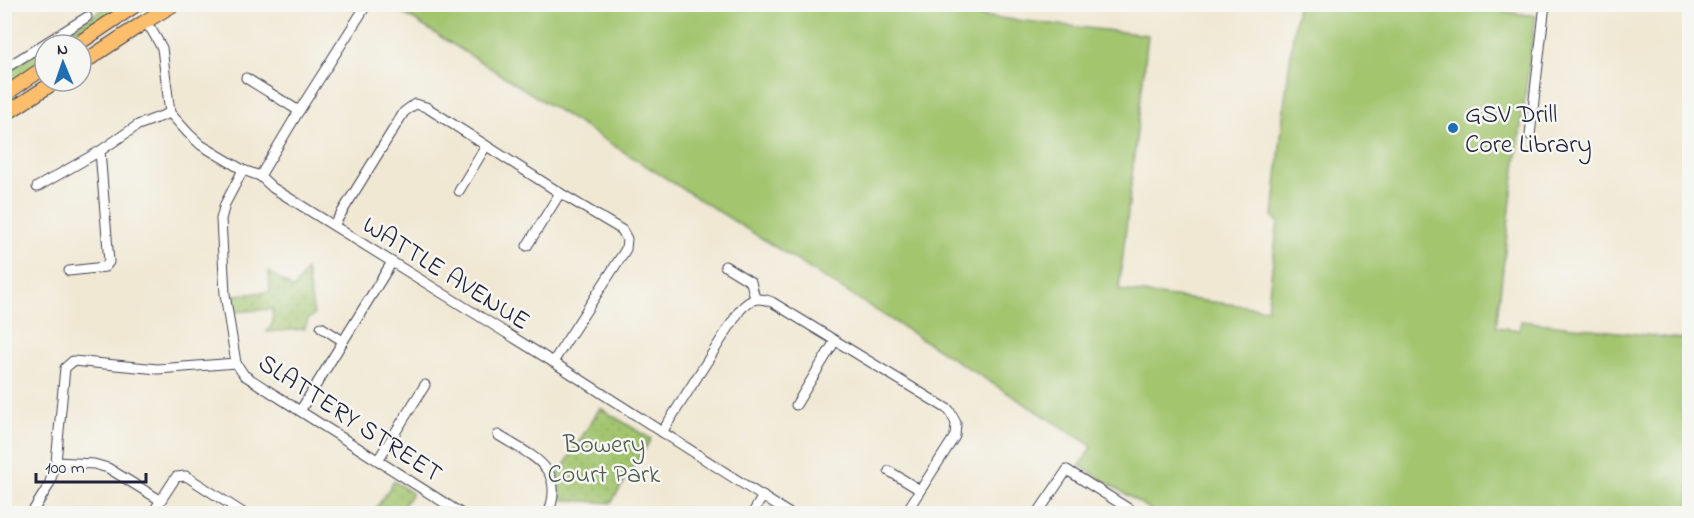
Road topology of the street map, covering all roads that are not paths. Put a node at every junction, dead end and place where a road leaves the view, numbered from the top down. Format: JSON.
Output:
{"nodes":[{"id":1,"x":174,"y":4,"type":"edge"},
{"id":2,"x":367,"y":4,"type":"edge"},
{"id":3,"x":1545,"y":4,"type":"edge"},
{"id":4,"x":132,"y":7,"type":"edge"},
{"id":5,"x":87,"y":17,"type":"dead end"},
{"id":6,"x":143,"y":23,"type":"junction"},
{"id":7,"x":93,"y":33,"type":"edge"},
{"id":8,"x":93,"y":56,"type":"edge"},
{"id":9,"x":4,"y":69,"type":"edge"},
{"id":10,"x":33,"y":75,"type":"edge"},
{"id":11,"x":246,"y":78,"type":"dead end"},
{"id":12,"x":38,"y":93,"type":"edge"},
{"id":13,"x":4,"y":95,"type":"edge"},
{"id":14,"x":299,"y":111,"type":"junction"},
{"id":15,"x":170,"y":112,"type":"junction"},
{"id":16,"x":4,"y":115,"type":"edge"},
{"id":17,"x":1530,"y":135,"type":"dead end"},
{"id":18,"x":486,"y":146,"type":"junction"},
{"id":19,"x":100,"y":151,"type":"junction"},
{"id":20,"x":243,"y":170,"type":"junction"},
{"id":21,"x":260,"y":176,"type":"junction"},
{"id":22,"x":37,"y":187,"type":"dead end"},
{"id":23,"x":459,"y":190,"type":"dead end"},
{"id":24,"x":560,"y":193,"type":"junction"},
{"id":25,"x":334,"y":225,"type":"junction"},
{"id":26,"x":526,"y":246,"type":"dead end"},
{"id":27,"x":393,"y":262,"type":"junction"},
{"id":28,"x":725,"y":266,"type":"dead end"},
{"id":29,"x":69,"y":271,"type":"dead end"},
{"id":30,"x":755,"y":299,"type":"junction"},
{"id":31,"x":321,"y":327,"type":"dead end"},
{"id":32,"x":343,"y":341,"type":"junction"},
{"id":33,"x":835,"y":341,"type":"junction"},
{"id":34,"x":553,"y":362,"type":"junction"},
{"id":35,"x":236,"y":363,"type":"junction"},
{"id":36,"x":425,"y":385,"type":"dead end"},
{"id":37,"x":796,"y":405,"type":"dead end"},
{"id":38,"x":300,"y":411,"type":"junction"},
{"id":39,"x":662,"y":432,"type":"junction"},
{"id":40,"x":498,"y":435,"type":"dead end"},
{"id":41,"x":378,"y":459,"type":"junction"},
{"id":42,"x":56,"y":462,"type":"junction"},
{"id":43,"x":889,"y":471,"type":"dead end"},
{"id":44,"x":920,"y":490,"type":"junction"},
{"id":45,"x":763,"y":496,"type":"junction"},
{"id":46,"x":160,"y":500,"type":"junction"},
{"id":47,"x":31,"y":513,"type":"edge"},
{"id":48,"x":152,"y":513,"type":"edge"},
{"id":49,"x":245,"y":513,"type":"edge"},
{"id":50,"x":462,"y":513,"type":"edge"},
{"id":51,"x":548,"y":513,"type":"edge"},
{"id":52,"x":752,"y":513,"type":"edge"},
{"id":53,"x":790,"y":513,"type":"edge"},
{"id":54,"x":905,"y":513,"type":"edge"},
{"id":55,"x":1037,"y":513,"type":"edge"},
{"id":56,"x":1137,"y":513,"type":"edge"}],
"edges":[{"from":1,"to":6,"type":"highway"},
{"from":2,"to":14,"type":"street"},
{"from":3,"to":17,"type":"street"},
{"from":4,"to":6,"type":"highway"},
{"from":4,"to":7,"type":"highway"},
{"from":5,"to":9,"type":"street"},
{"from":6,"to":8,"type":"highway"},
{"from":6,"to":15,"type":"street"},
{"from":10,"to":13,"type":"highway"},
{"from":11,"to":14,"type":"street"},
{"from":12,"to":16,"type":"highway"},
{"from":14,"to":21,"type":"street"},
{"from":15,"to":19,"type":"street"},
{"from":15,"to":20,"type":"street","name":"WATTLE AVENUE"},
{"from":18,"to":23,"type":"street"},
{"from":18,"to":24,"type":"street"},
{"from":18,"to":25,"type":"street"},
{"from":19,"to":22,"type":"street"},
{"from":19,"to":29,"type":"street"},
{"from":20,"to":21,"type":"street","name":"WATTLE AVENUE"},
{"from":20,"to":35,"type":"street","name":"SLATTERY STREET"},
{"from":21,"to":25,"type":"street","name":"WATTLE AVENUE"},
{"from":24,"to":26,"type":"street"},
{"from":24,"to":34,"type":"street"},
{"from":25,"to":27,"type":"street","name":"WATTLE AVENUE"},
{"from":27,"to":32,"type":"street"},
{"from":27,"to":34,"type":"street","name":"WATTLE AVENUE"},
{"from":28,"to":30,"type":"street"},
{"from":30,"to":33,"type":"street"},
{"from":30,"to":39,"type":"street"},
{"from":31,"to":32,"type":"street"},
{"from":32,"to":38,"type":"street"},
{"from":33,"to":37,"type":"street"},
{"from":33,"to":44,"type":"street"},
{"from":34,"to":39,"type":"street","name":"WATTLE AVENUE"},
{"from":35,"to":38,"type":"street","name":"SLATTERY STREET"},
{"from":35,"to":42,"type":"street"},
{"from":36,"to":41,"type":"street"},
{"from":38,"to":41,"type":"street","name":"SLATTERY STREET"},
{"from":39,"to":45,"type":"street","name":"WATTLE AVENUE"},
{"from":40,"to":51,"type":"street"},
{"from":41,"to":50,"type":"street","name":"SLATTERY STREET"},
{"from":42,"to":46,"type":"street"},
{"from":42,"to":47,"type":"street"},
{"from":43,"to":44,"type":"street"},
{"from":44,"to":54,"type":"street"},
{"from":45,"to":52,"type":"street"},
{"from":45,"to":53,"type":"street","name":"WATTLE AVENUE"},
{"from":46,"to":48,"type":"street"},
{"from":46,"to":49,"type":"street"},
{"from":55,"to":56,"type":"street"}]}
